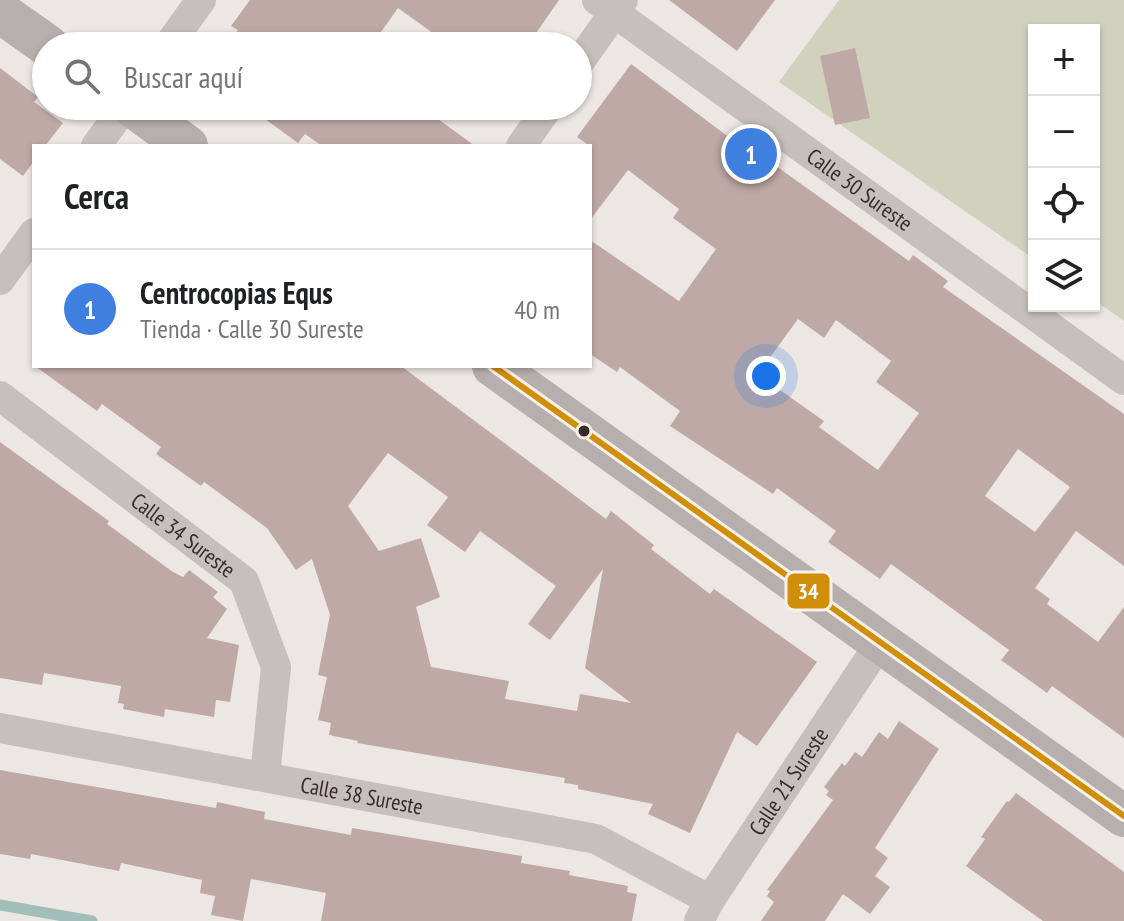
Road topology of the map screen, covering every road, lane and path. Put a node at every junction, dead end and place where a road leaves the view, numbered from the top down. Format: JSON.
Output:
{"nodes":[{"id":1,"x":201,"y":0,"type":"edge"},
{"id":2,"x":611,"y":4,"type":"edge"},
{"id":3,"x":0,"y":12,"type":"edge"},
{"id":4,"x":178,"y":32,"type":"edge"},
{"id":5,"x":32,"y":35,"type":"edge"},
{"id":6,"x":592,"y":39,"type":"edge"},
{"id":7,"x":115,"y":120,"type":"edge"},
{"id":8,"x":151,"y":120,"type":"edge"},
{"id":9,"x":539,"y":120,"type":"edge"},
{"id":10,"x":97,"y":144,"type":"edge"},
{"id":11,"x":184,"y":144,"type":"edge"},
{"id":12,"x":522,"y":144,"type":"edge"},
{"id":13,"x":32,"y":236,"type":"edge"},
{"id":14,"x":0,"y":280,"type":"edge"},
{"id":15,"x":496,"y":368,"type":"edge"},
{"id":16,"x":1124,"y":380,"type":"edge"},
{"id":17,"x":0,"y":396,"type":"edge"},
{"id":18,"x":880,"y":643,"type":"junction"},
{"id":19,"x":0,"y":728,"type":"edge"},
{"id":20,"x":265,"y":776,"type":"junction"},
{"id":21,"x":1124,"y":816,"type":"edge"},
{"id":22,"x":705,"y":910,"type":"edge"}],
"edges":[{"from":1,"to":4,"type":"street"},
{"from":2,"to":6,"type":"street"},
{"from":2,"to":16,"type":"street","name":"Calle 30 Sureste"},
{"from":3,"to":5,"type":"street"},
{"from":7,"to":10,"type":"street"},
{"from":8,"to":11,"type":"street"},
{"from":9,"to":12,"type":"street"},
{"from":13,"to":14,"type":"street"},
{"from":15,"to":18,"type":"street"},
{"from":17,"to":20,"type":"street","name":"Calle 34 Sureste"},
{"from":18,"to":21,"type":"street"},
{"from":18,"to":22,"type":"street","name":"Calle 21 Sureste"},
{"from":19,"to":20,"type":"street","name":"Calle 38 Sureste"},
{"from":20,"to":22,"type":"street","name":"Calle 38 Sureste"}]}
